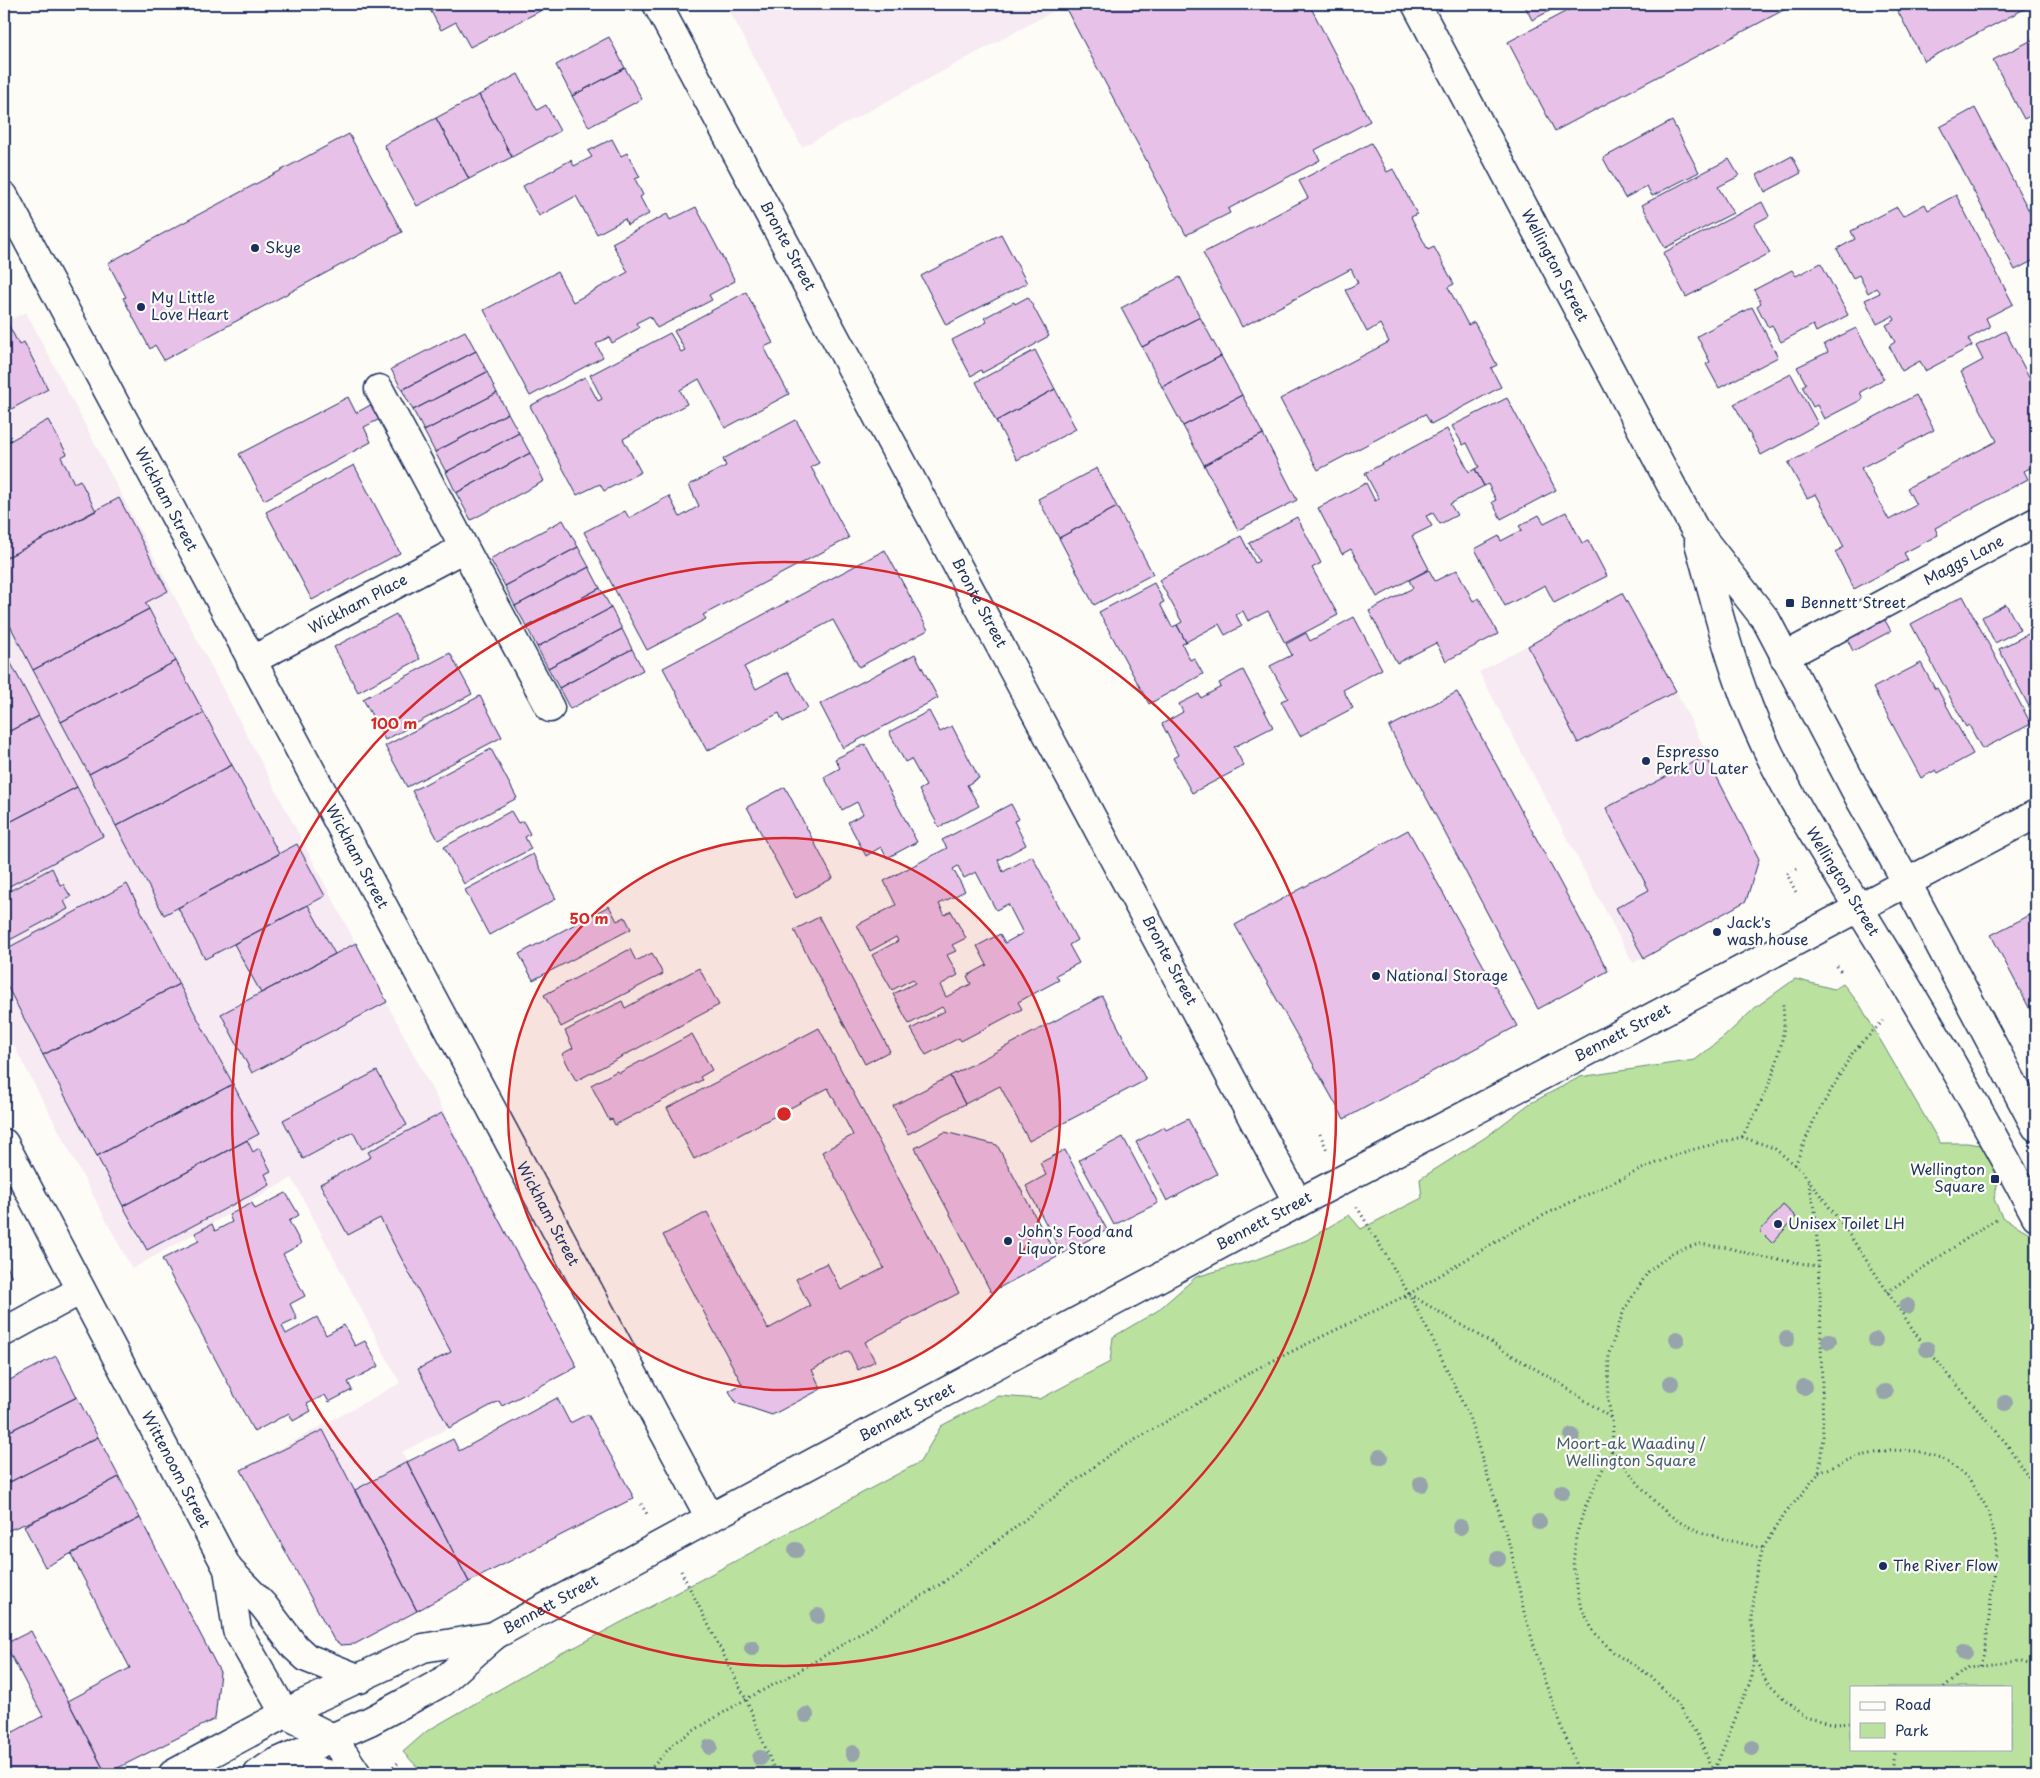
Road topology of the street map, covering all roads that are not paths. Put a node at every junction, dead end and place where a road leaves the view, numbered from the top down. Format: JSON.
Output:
{"nodes":[{"id":1,"x":657,"y":4,"type":"edge"},
{"id":2,"x":1416,"y":4,"type":"edge"},
{"id":3,"x":4,"y":196,"type":"edge"},
{"id":4,"x":379,"y":389,"type":"dead end"},
{"id":5,"x":2036,"y":522,"type":"edge"},
{"id":6,"x":1694,"y":528,"type":"junction"},
{"id":7,"x":464,"y":548,"type":"junction"},
{"id":8,"x":1784,"y":657,"type":"junction"},
{"id":9,"x":251,"y":660,"type":"junction"},
{"id":10,"x":550,"y":708,"type":"dead end"},
{"id":11,"x":2036,"y":814,"type":"edge"},
{"id":12,"x":1906,"y":882,"type":"junction"},
{"id":13,"x":1859,"y":908,"type":"junction"},
{"id":14,"x":2036,"y":1127,"type":"edge"},
{"id":15,"x":4,"y":1143,"type":"edge"},
{"id":16,"x":1298,"y":1203,"type":"junction"},
{"id":17,"x":2036,"y":1216,"type":"edge"},
{"id":18,"x":81,"y":1290,"type":"junction"},
{"id":19,"x":4,"y":1332,"type":"edge"},
{"id":20,"x":710,"y":1518,"type":"junction"},
{"id":21,"x":228,"y":1569,"type":"junction"},
{"id":22,"x":495,"y":1636,"type":"junction"},
{"id":23,"x":360,"y":1679,"type":"junction"},
{"id":24,"x":285,"y":1714,"type":"junction"},
{"id":25,"x":333,"y":1738,"type":"junction"},
{"id":26,"x":265,"y":1769,"type":"edge"},
{"id":27,"x":173,"y":1774,"type":"edge"},
{"id":28,"x":326,"y":1774,"type":"edge"},
{"id":29,"x":357,"y":1774,"type":"edge"}],
"edges":[{"from":1,"to":16,"type":"main road","name":"Bronte Street"},
{"from":2,"to":6,"type":"main road","name":"Wellington Street"},
{"from":3,"to":9,"type":"main road","name":"Wickham Street"},
{"from":4,"to":7,"type":"main road"},
{"from":5,"to":8,"type":"main road","name":"Maggs Lane"},
{"from":6,"to":8,"type":"main road","name":"Wellington Street"},
{"from":6,"to":13,"type":"main road","name":"Wellington Street"},
{"from":7,"to":9,"type":"main road","name":"Wickham Place"},
{"from":7,"to":10,"type":"main road"},
{"from":8,"to":12,"type":"main road","name":"Wellington Street"},
{"from":9,"to":20,"type":"main road","name":"Wickham Street"},
{"from":11,"to":12,"type":"main road","name":"Bennett Street"},
{"from":12,"to":13,"type":"main road","name":"Bennett Street"},
{"from":12,"to":14,"type":"main road","name":"Wellington Street"},
{"from":13,"to":16,"type":"main road","name":"Bennett Street"},
{"from":13,"to":17,"type":"main road","name":"Wellington Street"},
{"from":15,"to":18,"type":"main road","name":"Wittenoom Street"},
{"from":16,"to":20,"type":"main road","name":"Bennett Street"},
{"from":18,"to":19,"type":"main road"},
{"from":18,"to":21,"type":"main road","name":"Wittenoom Street"},
{"from":20,"to":22,"type":"main road","name":"Bennett Street"},
{"from":21,"to":23,"type":"main road"},
{"from":21,"to":24,"type":"main road","name":"Wittenoom Street"},
{"from":22,"to":23,"type":"main road","name":"Bennett Street"},
{"from":22,"to":25,"type":"main road","name":"Bennett Street"},
{"from":23,"to":24,"type":"main road","name":"Bennett Street"},
{"from":24,"to":25,"type":"main road"},
{"from":24,"to":27,"type":"main road","name":"Bennett Street"},
{"from":25,"to":26,"type":"main road","name":"Bennett Street"},
{"from":25,"to":29,"type":"main road"},
{"from":26,"to":28,"type":"main road"}]}
